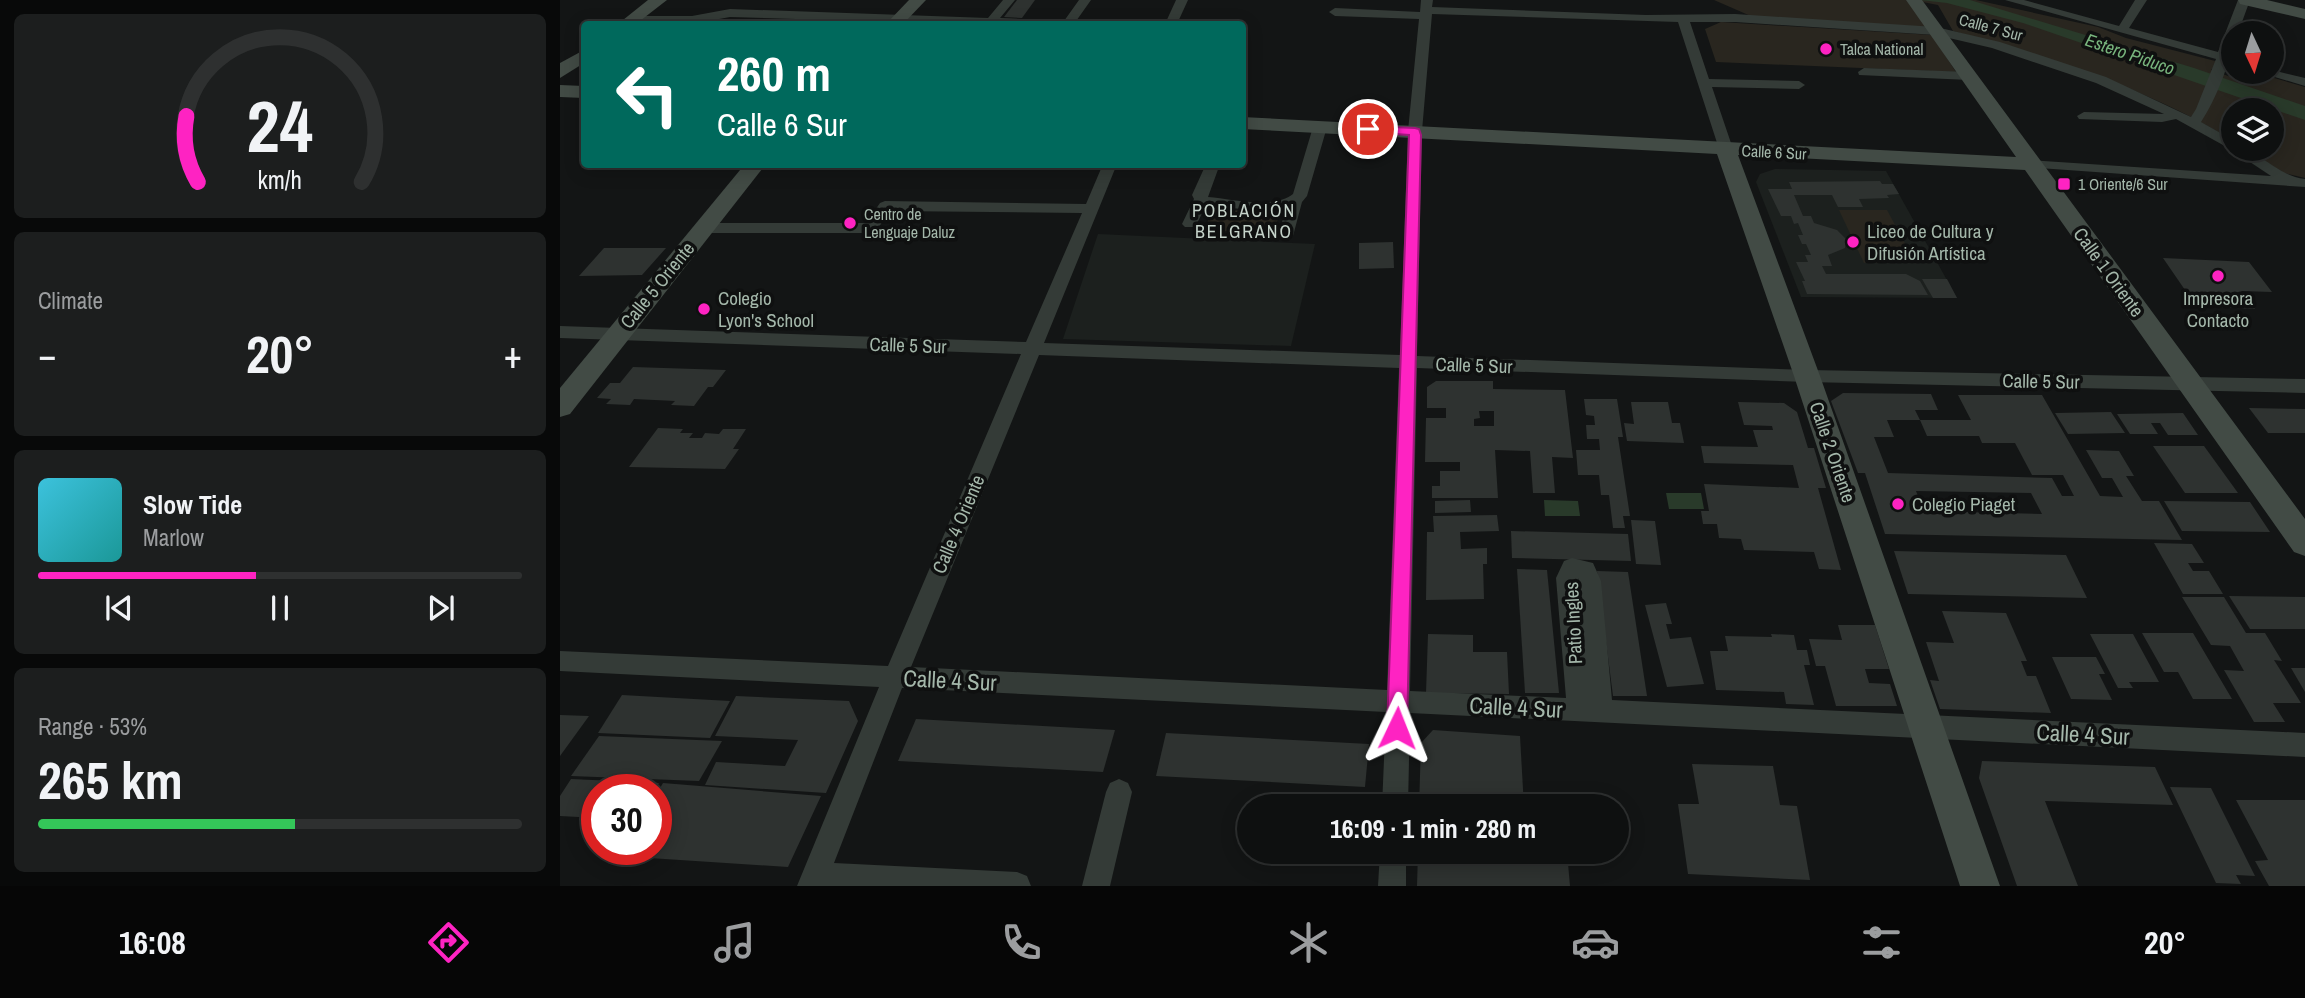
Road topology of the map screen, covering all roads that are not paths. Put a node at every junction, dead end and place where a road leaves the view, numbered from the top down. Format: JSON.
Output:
{"nodes":[{"id":1,"x":659,"y":0,"type":"edge"},
{"id":2,"x":746,"y":0,"type":"edge"},
{"id":3,"x":824,"y":0,"type":"edge"},
{"id":4,"x":918,"y":0,"type":"edge"},
{"id":5,"x":1009,"y":0,"type":"edge"},
{"id":6,"x":1085,"y":0,"type":"edge"},
{"id":7,"x":1182,"y":0,"type":"edge"},
{"id":8,"x":1516,"y":0,"type":"edge"},
{"id":9,"x":2011,"y":0,"type":"edge"},
{"id":10,"x":2140,"y":0,"type":"edge"},
{"id":11,"x":2245,"y":0,"type":"edge"},
{"id":12,"x":1916,"y":3,"type":"edge"},
{"id":13,"x":2041,"y":4,"type":"edge"},
{"id":14,"x":1427,"y":9,"type":"edge"},
{"id":15,"x":1335,"y":12,"type":"edge"},
{"id":16,"x":730,"y":13,"type":"junction"},
{"id":17,"x":1516,"y":13,"type":"junction"},
{"id":18,"x":2305,"y":14,"type":"edge"},
{"id":19,"x":807,"y":15,"type":"junction"},
{"id":20,"x":1684,"y":19,"type":"junction"},
{"id":21,"x":631,"y":21,"type":"edge"},
{"id":22,"x":661,"y":21,"type":"edge"},
{"id":23,"x":720,"y":21,"type":"edge"},
{"id":24,"x":800,"y":21,"type":"edge"},
{"id":25,"x":897,"y":21,"type":"edge"},
{"id":26,"x":993,"y":21,"type":"edge"},
{"id":27,"x":1070,"y":21,"type":"edge"},
{"id":28,"x":1172,"y":21,"type":"edge"},
{"id":29,"x":2238,"y":21,"type":"edge"},
{"id":30,"x":2123,"y":29,"type":"junction"},
{"id":31,"x":1936,"y":31,"type":"junction"},
{"id":32,"x":581,"y":57,"type":"edge"},
{"id":33,"x":2221,"y":61,"type":"edge"},
{"id":34,"x":2221,"y":67,"type":"edge"},
{"id":35,"x":560,"y":72,"type":"edge"},
{"id":36,"x":1864,"y":72,"type":"dead end"},
{"id":37,"x":1969,"y":76,"type":"junction"},
{"id":38,"x":2284,"y":77,"type":"edge"},
{"id":39,"x":2305,"y":82,"type":"edge"},
{"id":40,"x":1705,"y":83,"type":"junction"},
{"id":41,"x":1799,"y":85,"type":"dead end"},
{"id":42,"x":560,"y":91,"type":"edge"},
{"id":43,"x":581,"y":92,"type":"edge"},
{"id":44,"x":2178,"y":115,"type":"junction"},
{"id":45,"x":2084,"y":116,"type":"dead end"},
{"id":46,"x":1246,"y":123,"type":"edge"},
{"id":47,"x":2193,"y":123,"type":"junction"},
{"id":48,"x":1320,"y":127,"type":"junction"},
{"id":49,"x":1415,"y":131,"type":"junction"},
{"id":50,"x":2221,"y":139,"type":"edge"},
{"id":51,"x":1726,"y":149,"type":"junction"},
{"id":52,"x":2260,"y":161,"type":"edge"},
{"id":53,"x":2031,"y":164,"type":"junction"},
{"id":54,"x":753,"y":168,"type":"edge"},
{"id":55,"x":1108,"y":168,"type":"edge"},
{"id":56,"x":1211,"y":168,"type":"edge"},
{"id":57,"x":2298,"y":182,"type":"edge"},
{"id":58,"x":1201,"y":200,"type":"junction"},
{"id":59,"x":1294,"y":203,"type":"junction"},
{"id":60,"x":1090,"y":209,"type":"junction"},
{"id":61,"x":1190,"y":224,"type":"dead end"},
{"id":62,"x":702,"y":228,"type":"junction"},
{"id":63,"x":1287,"y":233,"type":"dead end"},
{"id":64,"x":560,"y":332,"type":"edge"},
{"id":65,"x":618,"y":334,"type":"junction"},
{"id":66,"x":1031,"y":350,"type":"junction"},
{"id":67,"x":1409,"y":363,"type":"junction"},
{"id":68,"x":1807,"y":376,"type":"junction"},
{"id":69,"x":2190,"y":384,"type":"junction"},
{"id":70,"x":2305,"y":386,"type":"edge"},
{"id":71,"x":560,"y":407,"type":"edge"},
{"id":72,"x":2305,"y":543,"type":"edge"},
{"id":73,"x":560,"y":661,"type":"edge"},
{"id":74,"x":895,"y":677,"type":"junction"},
{"id":75,"x":1398,"y":701,"type":"junction"},
{"id":76,"x":1590,"y":710,"type":"junction"},
{"id":77,"x":1926,"y":727,"type":"junction"},
{"id":78,"x":2305,"y":745,"type":"edge"},
{"id":79,"x":1119,"y":792,"type":"dead end"},
{"id":80,"x":1395,"y":794,"type":"edge"},
{"id":81,"x":1393,"y":864,"type":"edge"},
{"id":82,"x":813,"y":880,"type":"edge"},
{"id":83,"x":1017,"y":886,"type":"edge"},
{"id":84,"x":1096,"y":886,"type":"edge"},
{"id":85,"x":1392,"y":886,"type":"edge"},
{"id":86,"x":1980,"y":886,"type":"edge"}],
"edges":[{"from":1,"to":21,"type":"street"},
{"from":2,"to":16,"type":"street"},
{"from":3,"to":19,"type":"street"},
{"from":4,"to":25,"type":"street"},
{"from":5,"to":26,"type":"street"},
{"from":6,"to":27,"type":"street"},
{"from":7,"to":28,"type":"street"},
{"from":8,"to":17,"type":"street"},
{"from":9,"to":13,"type":"street"},
{"from":10,"to":30,"type":"street"},
{"from":11,"to":18,"type":"street"},
{"from":11,"to":29,"type":"street"},
{"from":12,"to":31,"type":"street","name":"Calle 1 Oriente"},
{"from":13,"to":30,"type":"street"},
{"from":14,"to":15,"type":"street","name":"Calle 7 Sur"},
{"from":14,"to":17,"type":"street","name":"Calle 7 Sur"},
{"from":14,"to":49,"type":"street"},
{"from":16,"to":19,"type":"street"},
{"from":16,"to":22,"type":"street"},
{"from":16,"to":23,"type":"street"},
{"from":17,"to":20,"type":"street","name":"Calle 7 Sur"},
{"from":19,"to":24,"type":"street"},
{"from":19,"to":25,"type":"street"},
{"from":20,"to":31,"type":"street","name":"Calle 7 Sur"},
{"from":20,"to":40,"type":"street","name":"Calle 2 Oriente"},
{"from":30,"to":33,"type":"street"},
{"from":31,"to":37,"type":"street","name":"Calle 1 Oriente"},
{"from":31,"to":44,"type":"street","name":"Calle 7 Sur"},
{"from":32,"to":35,"type":"street"},
{"from":34,"to":47,"type":"street"},
{"from":36,"to":37,"type":"street"},
{"from":37,"to":53,"type":"street","name":"Calle 1 Oriente"},
{"from":38,"to":39,"type":"street"},
{"from":40,"to":41,"type":"street"},
{"from":40,"to":51,"type":"street","name":"Calle 2 Oriente"},
{"from":42,"to":43,"type":"street"},
{"from":44,"to":45,"type":"street"},
{"from":44,"to":47,"type":"street","name":"Calle 7 Sur"},
{"from":46,"to":48,"type":"street","name":"Calle 6 Sur"},
{"from":47,"to":50,"type":"street","name":"Calle 7 Sur"},
{"from":48,"to":49,"type":"street","name":"Calle 6 Sur"},
{"from":48,"to":59,"type":"street"},
{"from":49,"to":51,"type":"street","name":"Calle 6 Sur"},
{"from":49,"to":67,"type":"street"},
{"from":51,"to":53,"type":"street","name":"Calle 6 Sur"},
{"from":51,"to":68,"type":"street","name":"Calle 2 Oriente"},
{"from":52,"to":57,"type":"street"},
{"from":53,"to":57,"type":"street","name":"Calle 6 Sur"},
{"from":53,"to":69,"type":"street","name":"Calle 1 Oriente"},
{"from":54,"to":62,"type":"street","name":"Calle 5 Oriente"},
{"from":55,"to":60,"type":"street","name":"Calle 4 Oriente"},
{"from":56,"to":58,"type":"street"},
{"from":58,"to":59,"type":"street"},
{"from":58,"to":61,"type":"street"},
{"from":59,"to":63,"type":"street"},
{"from":60,"to":62,"type":"street"},
{"from":60,"to":66,"type":"street","name":"Calle 4 Oriente"},
{"from":62,"to":65,"type":"street","name":"Calle 5 Oriente"},
{"from":64,"to":65,"type":"street","name":"Calle 5 Sur"},
{"from":65,"to":66,"type":"street","name":"Calle 5 Sur"},
{"from":65,"to":71,"type":"street","name":"Calle 5 Oriente"},
{"from":66,"to":67,"type":"street","name":"Calle 5 Sur"},
{"from":66,"to":74,"type":"street","name":"Calle 4 Oriente"},
{"from":67,"to":68,"type":"street","name":"Calle 5 Sur"},
{"from":67,"to":75,"type":"street"},
{"from":68,"to":69,"type":"street","name":"Calle 5 Sur"},
{"from":68,"to":77,"type":"street","name":"Calle 2 Oriente"},
{"from":69,"to":70,"type":"street","name":"Calle 5 Sur"},
{"from":69,"to":72,"type":"street","name":"Calle 1 Oriente"},
{"from":73,"to":74,"type":"street","name":"Calle 4 Sur"},
{"from":74,"to":75,"type":"street","name":"Calle 4 Sur"},
{"from":74,"to":82,"type":"street","name":"Calle 4 Oriente"},
{"from":75,"to":76,"type":"street","name":"Calle 4 Sur"},
{"from":75,"to":80,"type":"street"},
{"from":76,"to":76,"type":"street","name":"Patio Ingles"},
{"from":76,"to":77,"type":"street","name":"Calle 4 Sur"},
{"from":77,"to":78,"type":"street","name":"Calle 4 Sur"},
{"from":77,"to":86,"type":"street","name":"Calle 2 Oriente"},
{"from":79,"to":84,"type":"street"},
{"from":81,"to":85,"type":"street"},
{"from":82,"to":83,"type":"street"}]}
